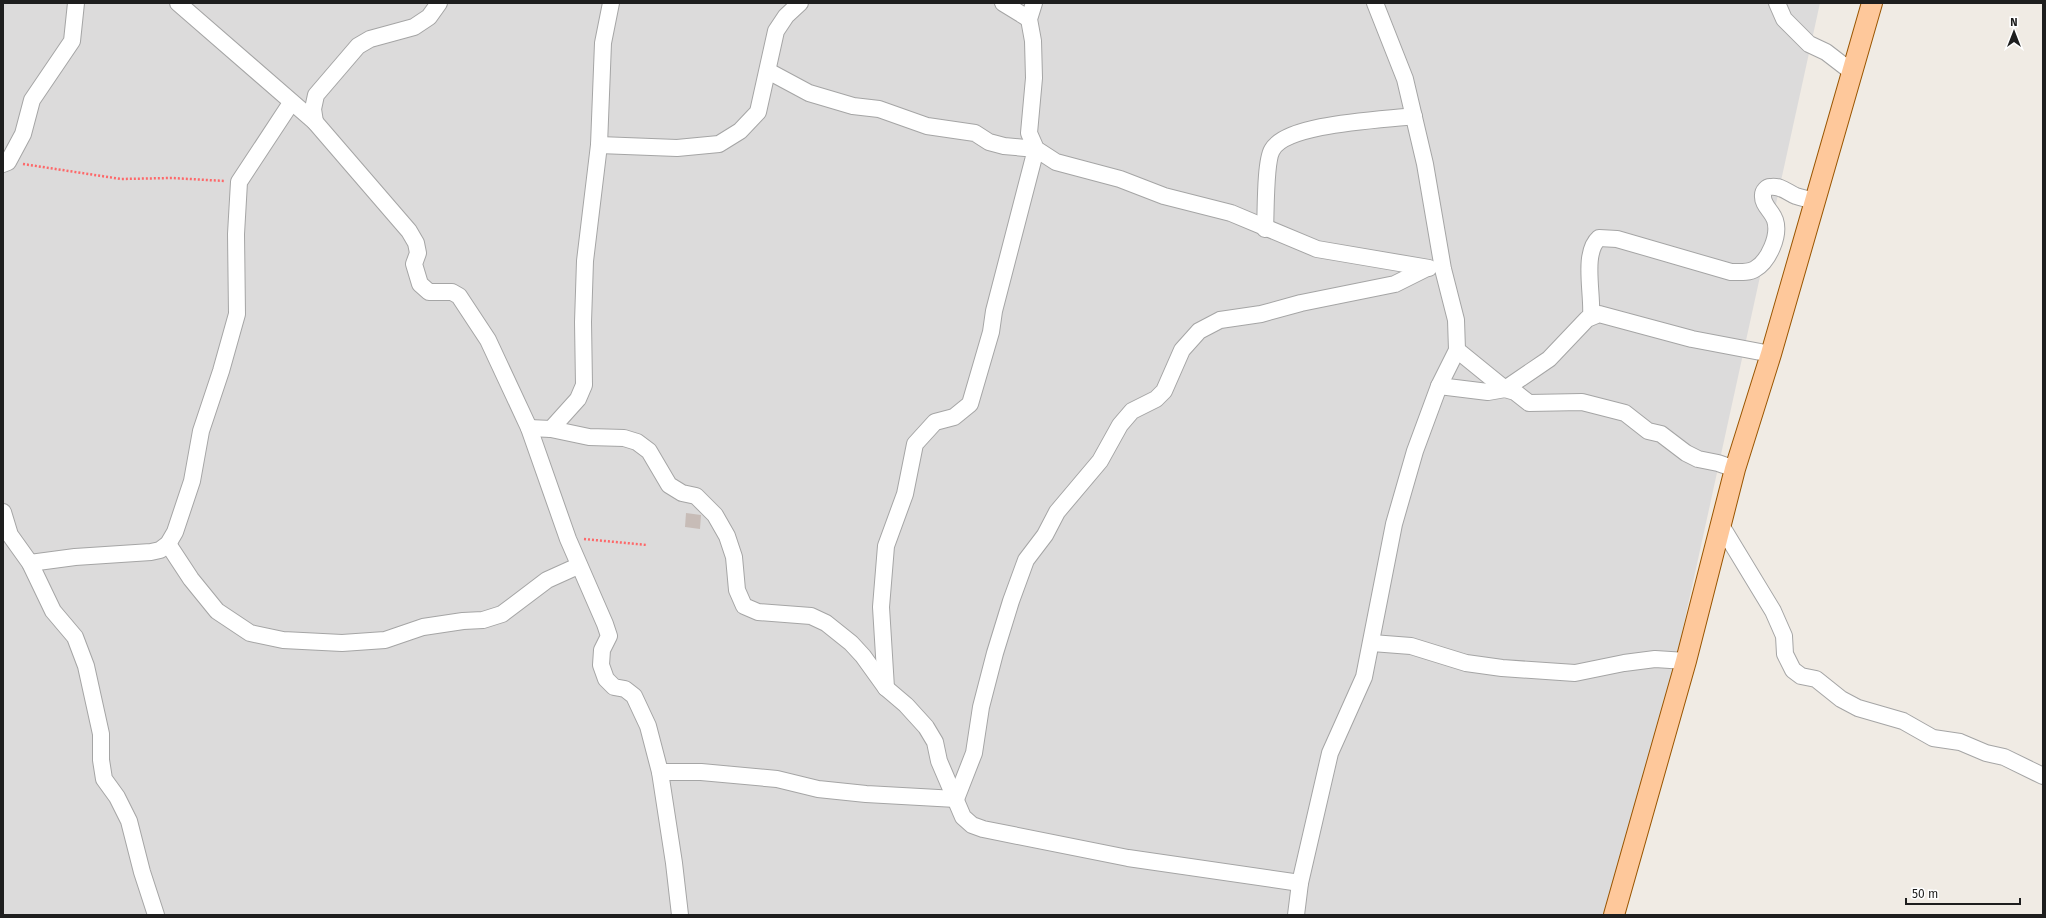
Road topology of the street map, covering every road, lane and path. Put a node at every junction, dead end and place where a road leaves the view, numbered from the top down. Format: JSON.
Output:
{"nodes":[{"id":1,"x":76,"y":3,"type":"edge"},
{"id":2,"x":178,"y":3,"type":"edge"},
{"id":3,"x":439,"y":3,"type":"edge"},
{"id":4,"x":611,"y":3,"type":"edge"},
{"id":5,"x":800,"y":3,"type":"edge"},
{"id":6,"x":1003,"y":3,"type":"edge"},
{"id":7,"x":1034,"y":3,"type":"edge"},
{"id":8,"x":1375,"y":3,"type":"edge"},
{"id":9,"x":1777,"y":3,"type":"edge"},
{"id":10,"x":1872,"y":3,"type":"edge"},
{"id":11,"x":1029,"y":19,"type":"junction"},
{"id":12,"x":768,"y":72,"type":"junction"},
{"id":13,"x":1852,"y":72,"type":"junction"},
{"id":14,"x":292,"y":103,"type":"junction"},
{"id":15,"x":1414,"y":116,"type":"junction"},
{"id":16,"x":315,"y":122,"type":"junction"},
{"id":17,"x":598,"y":145,"type":"junction"},
{"id":18,"x":1036,"y":150,"type":"junction"},
{"id":19,"x":6,"y":163,"type":"edge"},
{"id":20,"x":239,"y":182,"type":"junction"},
{"id":21,"x":1814,"y":201,"type":"junction"},
{"id":22,"x":1265,"y":229,"type":"junction"},
{"id":23,"x":1427,"y":268,"type":"junction"},
{"id":24,"x":1443,"y":269,"type":"junction"},
{"id":25,"x":1591,"y":316,"type":"junction"},
{"id":26,"x":1457,"y":350,"type":"junction"},
{"id":27,"x":1771,"y":354,"type":"junction"},
{"id":28,"x":1439,"y":386,"type":"junction"},
{"id":29,"x":1505,"y":389,"type":"junction"},
{"id":30,"x":529,"y":428,"type":"junction"},
{"id":31,"x":551,"y":429,"type":"junction"},
{"id":32,"x":1735,"y":469,"type":"junction"},
{"id":33,"x":3,"y":512,"type":"edge"},
{"id":34,"x":1722,"y":527,"type":"junction"},
{"id":35,"x":568,"y":539,"type":"junction"},
{"id":36,"x":168,"y":544,"type":"junction"},
{"id":37,"x":647,"y":545,"type":"dead end"},
{"id":38,"x":30,"y":563,"type":"junction"},
{"id":39,"x":578,"y":566,"type":"junction"},
{"id":40,"x":1372,"y":643,"type":"junction"},
{"id":41,"x":1686,"y":661,"type":"junction"},
{"id":42,"x":886,"y":688,"type":"junction"},
{"id":43,"x":660,"y":772,"type":"junction"},
{"id":44,"x":2043,"y":776,"type":"edge"},
{"id":45,"x":956,"y":799,"type":"junction"},
{"id":46,"x":1300,"y":883,"type":"junction"},
{"id":47,"x":156,"y":915,"type":"edge"},
{"id":48,"x":680,"y":915,"type":"edge"},
{"id":49,"x":1296,"y":915,"type":"edge"},
{"id":50,"x":1614,"y":915,"type":"edge"}],
"edges":[{"from":1,"to":19,"type":"street"},
{"from":2,"to":14,"type":"street"},
{"from":3,"to":16,"type":"street"},
{"from":4,"to":17,"type":"street"},
{"from":5,"to":12,"type":"street"},
{"from":6,"to":11,"type":"street"},
{"from":7,"to":11,"type":"street"},
{"from":8,"to":15,"type":"street"},
{"from":9,"to":13,"type":"street"},
{"from":10,"to":13,"type":"main road"},
{"from":11,"to":18,"type":"street"},
{"from":12,"to":17,"type":"street"},
{"from":12,"to":18,"type":"street"},
{"from":13,"to":21,"type":"main road"},
{"from":14,"to":16,"type":"street"},
{"from":14,"to":20,"type":"street"},
{"from":15,"to":22,"type":"street"},
{"from":15,"to":24,"type":"street"},
{"from":16,"to":30,"type":"street"},
{"from":17,"to":31,"type":"street"},
{"from":18,"to":22,"type":"street"},
{"from":18,"to":42,"type":"street"},
{"from":19,"to":20,"type":"path"},
{"from":20,"to":36,"type":"street"},
{"from":21,"to":25,"type":"street"},
{"from":21,"to":27,"type":"main road"},
{"from":22,"to":23,"type":"street"},
{"from":23,"to":24,"type":"street"},
{"from":23,"to":45,"type":"street"},
{"from":24,"to":26,"type":"street"},
{"from":25,"to":27,"type":"street"},
{"from":25,"to":29,"type":"street"},
{"from":26,"to":28,"type":"street"},
{"from":26,"to":29,"type":"street"},
{"from":27,"to":32,"type":"main road"},
{"from":28,"to":29,"type":"street"},
{"from":28,"to":40,"type":"street"},
{"from":29,"to":32,"type":"street"},
{"from":30,"to":31,"type":"street"},
{"from":30,"to":35,"type":"street"},
{"from":31,"to":42,"type":"street"},
{"from":32,"to":34,"type":"main road"},
{"from":33,"to":38,"type":"street"},
{"from":34,"to":41,"type":"main road"},
{"from":34,"to":44,"type":"street"},
{"from":35,"to":37,"type":"path"},
{"from":35,"to":39,"type":"street"},
{"from":36,"to":38,"type":"street"},
{"from":36,"to":39,"type":"street"},
{"from":38,"to":47,"type":"street"},
{"from":39,"to":43,"type":"street"},
{"from":40,"to":41,"type":"street"},
{"from":40,"to":46,"type":"street"},
{"from":41,"to":50,"type":"main road"},
{"from":42,"to":45,"type":"street"},
{"from":43,"to":45,"type":"street"},
{"from":43,"to":48,"type":"street"},
{"from":45,"to":46,"type":"street"},
{"from":46,"to":49,"type":"street"}]}
